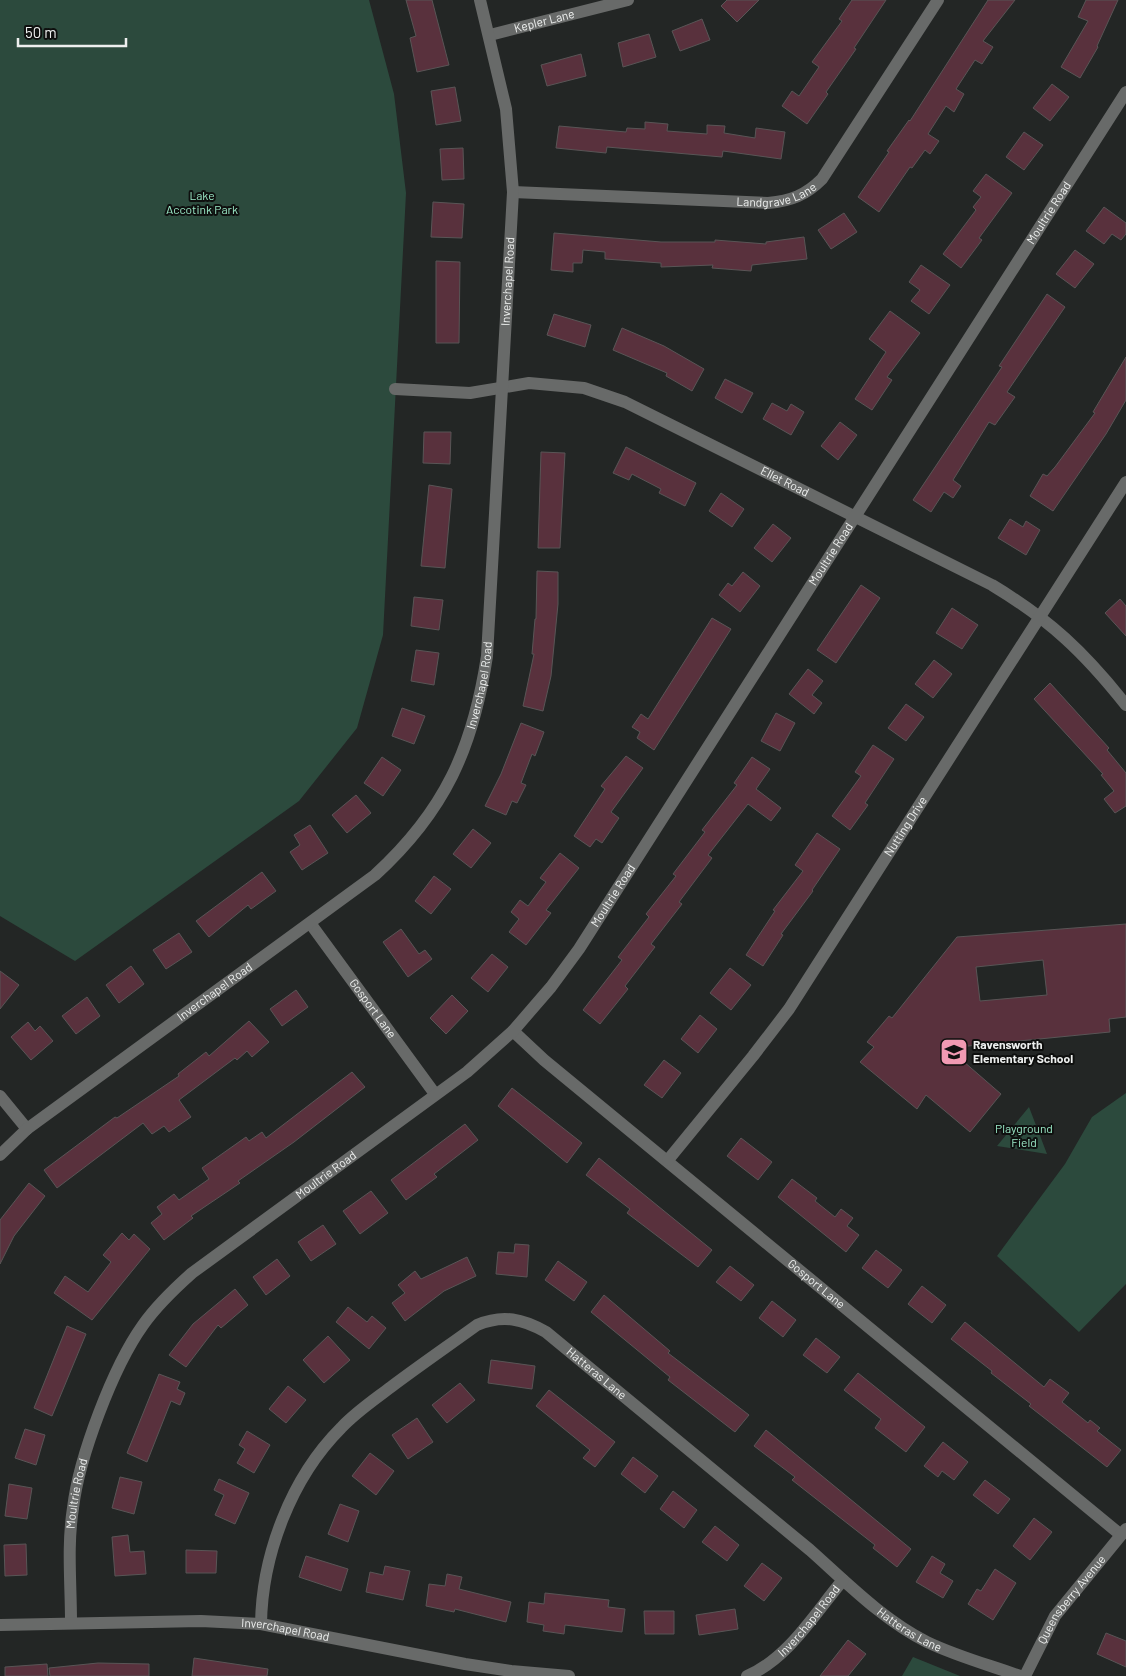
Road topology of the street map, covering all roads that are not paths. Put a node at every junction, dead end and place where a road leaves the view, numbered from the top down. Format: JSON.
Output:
{"nodes":[{"id":1,"x":480,"y":0,"type":"edge"},
{"id":2,"x":628,"y":0,"type":"edge"},
{"id":3,"x":938,"y":0,"type":"edge"},
{"id":4,"x":490,"y":35,"type":"junction"},
{"id":5,"x":1126,"y":92,"type":"edge"},
{"id":6,"x":513,"y":192,"type":"junction"},
{"id":7,"x":502,"y":386,"type":"junction"},
{"id":8,"x":395,"y":389,"type":"dead end"},
{"id":9,"x":1126,"y":482,"type":"edge"},
{"id":10,"x":856,"y":516,"type":"junction"},
{"id":11,"x":1040,"y":615,"type":"junction"},
{"id":12,"x":1126,"y":705,"type":"edge"},
{"id":13,"x":310,"y":923,"type":"junction"},
{"id":14,"x":513,"y":1031,"type":"junction"},
{"id":15,"x":435,"y":1094,"type":"junction"},
{"id":16,"x":0,"y":1096,"type":"edge"},
{"id":17,"x":27,"y":1129,"type":"junction"},
{"id":18,"x":0,"y":1155,"type":"edge"},
{"id":19,"x":668,"y":1160,"type":"junction"},
{"id":20,"x":1124,"y":1532,"type":"edge"},
{"id":21,"x":843,"y":1580,"type":"junction"},
{"id":22,"x":71,"y":1622,"type":"junction"},
{"id":23,"x":261,"y":1624,"type":"junction"},
{"id":24,"x":0,"y":1625,"type":"edge"},
{"id":25,"x":569,"y":1676,"type":"edge"},
{"id":26,"x":747,"y":1676,"type":"edge"},
{"id":27,"x":1020,"y":1676,"type":"edge"},
{"id":28,"x":1026,"y":1676,"type":"edge"}],
"edges":[{"from":1,"to":4,"type":"street","name":"Inverchapel Road"},
{"from":2,"to":4,"type":"street","name":"Kepler Lane"},
{"from":3,"to":6,"type":"street","name":"Landgrave Lane"},
{"from":4,"to":6,"type":"street","name":"Inverchapel Road"},
{"from":5,"to":10,"type":"street","name":"Moultrie Road"},
{"from":6,"to":7,"type":"street","name":"Inverchapel Road"},
{"from":7,"to":8,"type":"street","name":"Ellet Road"},
{"from":7,"to":10,"type":"street","name":"Ellet Road"},
{"from":7,"to":13,"type":"street","name":"Inverchapel Road"},
{"from":9,"to":11,"type":"street","name":"Nutting Drive"},
{"from":10,"to":11,"type":"street","name":"Ellet Road"},
{"from":10,"to":14,"type":"street","name":"Moultrie Road"},
{"from":11,"to":12,"type":"street","name":"Ellet Road"},
{"from":11,"to":19,"type":"street","name":"Nutting Drive"},
{"from":13,"to":15,"type":"street","name":"Gosport Lane"},
{"from":13,"to":17,"type":"street","name":"Inverchapel Road"},
{"from":14,"to":15,"type":"street","name":"Moultrie Road"},
{"from":14,"to":19,"type":"street","name":"Gosport Lane"},
{"from":15,"to":22,"type":"street","name":"Moultrie Road"},
{"from":16,"to":17,"type":"street"},
{"from":17,"to":18,"type":"street","name":"Inverchapel Road"},
{"from":19,"to":20,"type":"street","name":"Gosport Lane"},
{"from":20,"to":28,"type":"street","name":"Queensberry Avenue"},
{"from":21,"to":23,"type":"street","name":"Hatteras Lane"},
{"from":21,"to":26,"type":"street","name":"Inverchapel Road"},
{"from":21,"to":27,"type":"street","name":"Hatteras Lane"},
{"from":22,"to":23,"type":"street","name":"Inverchapel Road"},
{"from":22,"to":24,"type":"street","name":"Inverchapel Road"},
{"from":23,"to":25,"type":"street","name":"Inverchapel Road"}]}
